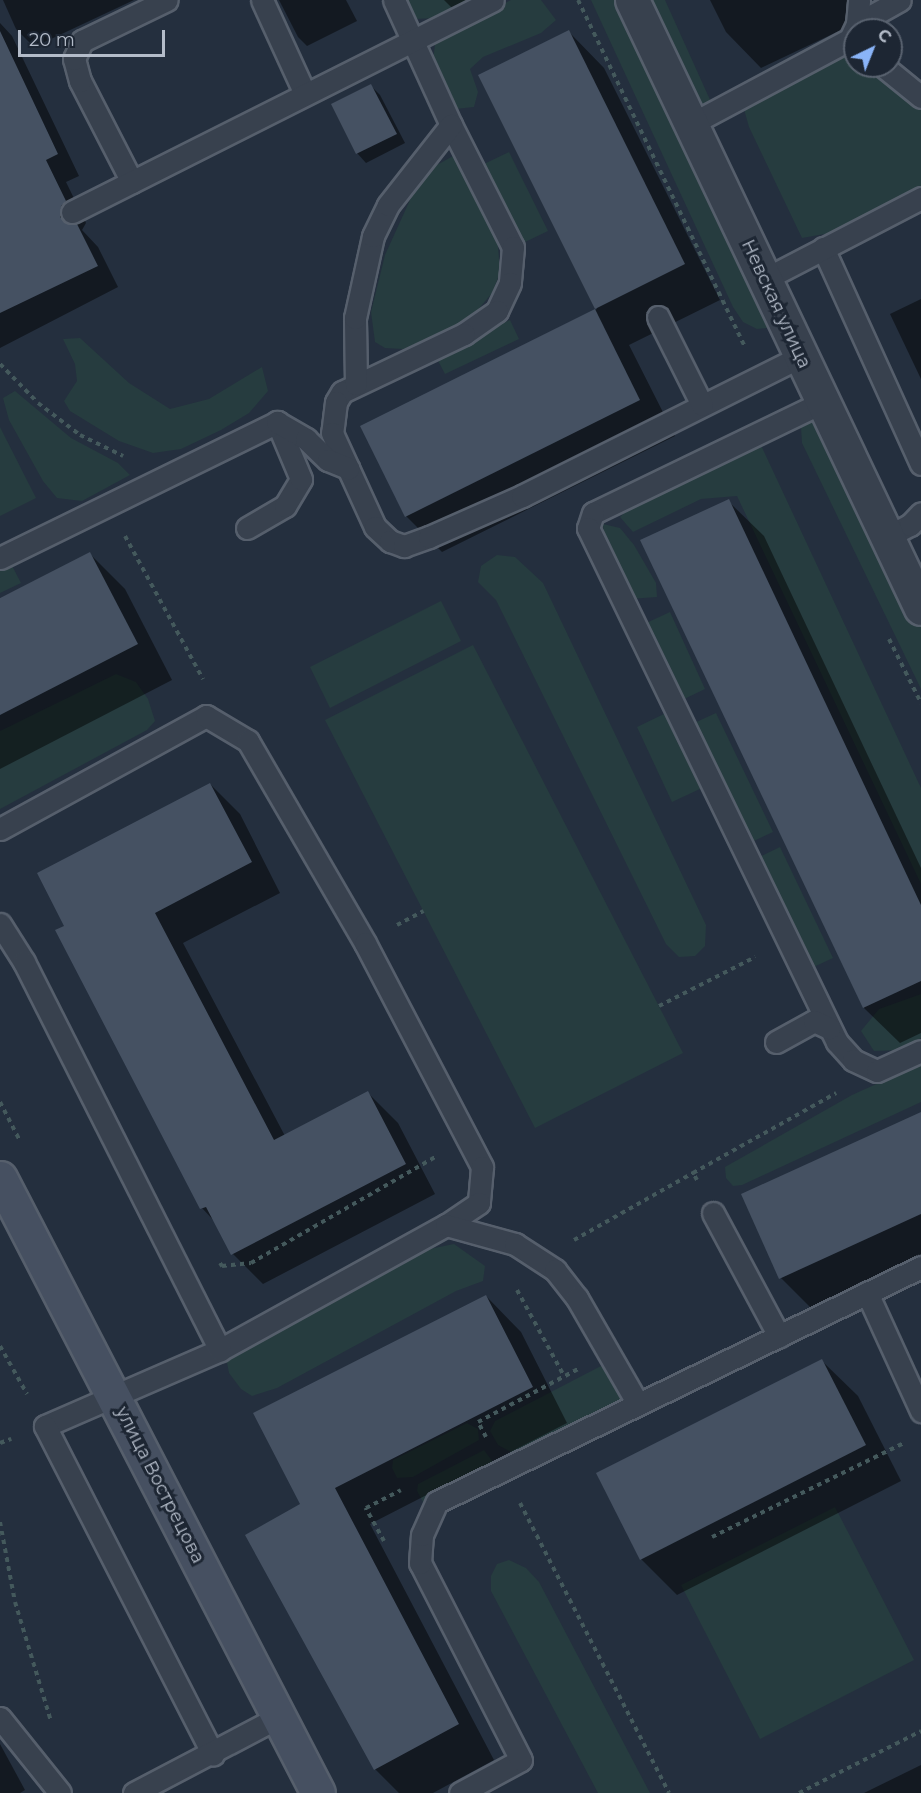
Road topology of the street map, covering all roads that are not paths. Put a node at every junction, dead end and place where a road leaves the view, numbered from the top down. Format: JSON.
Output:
{"nodes":[{"id":1,"x":167,"y":0,"type":"edge"},
{"id":2,"x":262,"y":0,"type":"edge"},
{"id":3,"x":394,"y":0,"type":"edge"},
{"id":4,"x":493,"y":0,"type":"edge"},
{"id":5,"x":632,"y":0,"type":"edge"},
{"id":6,"x":859,"y":0,"type":"edge"},
{"id":7,"x":900,"y":0,"type":"edge"},
{"id":8,"x":856,"y":18,"type":"edge"},
{"id":9,"x":877,"y":18,"type":"edge"},
{"id":10,"x":413,"y":38,"type":"junction"},
{"id":11,"x":843,"y":42,"type":"edge"},
{"id":12,"x":897,"y":78,"type":"edge"},
{"id":13,"x":305,"y":94,"type":"junction"},
{"id":14,"x":921,"y":98,"type":"edge"},
{"id":15,"x":691,"y":124,"type":"junction"},
{"id":16,"x":451,"y":125,"type":"junction"},
{"id":17,"x":132,"y":182,"type":"junction"},
{"id":18,"x":921,"y":198,"type":"edge"},
{"id":19,"x":72,"y":212,"type":"dead end"},
{"id":20,"x":823,"y":248,"type":"junction"},
{"id":21,"x":765,"y":279,"type":"junction"},
{"id":22,"x":658,"y":317,"type":"dead end"},
{"id":23,"x":801,"y":356,"type":"junction"},
{"id":24,"x":356,"y":384,"type":"junction"},
{"id":25,"x":823,"y":402,"type":"junction"},
{"id":26,"x":702,"y":405,"type":"junction"},
{"id":27,"x":277,"y":422,"type":"junction"},
{"id":28,"x":921,"y":464,"type":"edge"},
{"id":29,"x":348,"y":468,"type":"junction"},
{"id":30,"x":921,"y":513,"type":"edge"},
{"id":31,"x":247,"y":528,"type":"dead end"},
{"id":32,"x":887,"y":537,"type":"junction"},
{"id":33,"x":0,"y":558,"type":"edge"},
{"id":34,"x":921,"y":608,"type":"edge"},
{"id":35,"x":0,"y":829,"type":"edge"},
{"id":36,"x":0,"y":924,"type":"edge"},
{"id":37,"x":829,"y":1028,"type":"junction"},
{"id":38,"x":776,"y":1042,"type":"dead end"},
{"id":39,"x":921,"y":1051,"type":"edge"},
{"id":40,"x":0,"y":1178,"type":"edge"},
{"id":41,"x":713,"y":1214,"type":"road end"},
{"id":42,"x":446,"y":1225,"type":"junction"},
{"id":43,"x":921,"y":1268,"type":"edge"},
{"id":44,"x":867,"y":1293,"type":"junction"},
{"id":45,"x":778,"y":1336,"type":"junction"},
{"id":46,"x":220,"y":1350,"type":"junction"},
{"id":47,"x":115,"y":1395,"type":"junction"},
{"id":48,"x":638,"y":1404,"type":"junction"},
{"id":49,"x":921,"y":1411,"type":"edge"},
{"id":50,"x":279,"y":1717,"type":"junction"},
{"id":51,"x":0,"y":1718,"type":"edge"},
{"id":52,"x":213,"y":1754,"type":"junction"},
{"id":53,"x":60,"y":1793,"type":"edge"},
{"id":54,"x":134,"y":1793,"type":"edge"},
{"id":55,"x":318,"y":1793,"type":"edge"},
{"id":56,"x":460,"y":1793,"type":"edge"}],
"edges":[{"from":1,"to":17,"type":"lane"},
{"from":2,"to":13,"type":"lane"},
{"from":3,"to":10,"type":"lane"},
{"from":4,"to":10,"type":"lane"},
{"from":5,"to":15,"type":"street","name":"Невская улица"},
{"from":6,"to":8,"type":"lane"},
{"from":7,"to":9,"type":"lane"},
{"from":10,"to":13,"type":"lane"},
{"from":10,"to":16,"type":"lane"},
{"from":11,"to":15,"type":"lane"},
{"from":12,"to":14,"type":"lane"},
{"from":13,"to":17,"type":"lane"},
{"from":15,"to":21,"type":"street","name":"Невская улица"},
{"from":16,"to":24,"type":"lane"},
{"from":16,"to":24,"type":"lane"},
{"from":17,"to":19,"type":"lane"},
{"from":18,"to":20,"type":"lane"},
{"from":20,"to":21,"type":"lane"},
{"from":20,"to":28,"type":"lane"},
{"from":21,"to":23,"type":"street","name":"Невская улица"},
{"from":22,"to":26,"type":"lane"},
{"from":23,"to":25,"type":"street","name":"Невская улица"},
{"from":23,"to":26,"type":"lane"},
{"from":24,"to":29,"type":"lane"},
{"from":25,"to":32,"type":"street","name":"Невская улица"},
{"from":25,"to":37,"type":"lane"},
{"from":26,"to":29,"type":"lane"},
{"from":27,"to":29,"type":"lane"},
{"from":27,"to":31,"type":"lane"},
{"from":27,"to":33,"type":"lane"},
{"from":30,"to":32,"type":"lane"},
{"from":32,"to":34,"type":"street","name":"Невская улица"},
{"from":35,"to":42,"type":"lane"},
{"from":36,"to":46,"type":"lane"},
{"from":37,"to":38,"type":"lane"},
{"from":37,"to":39,"type":"lane"},
{"from":40,"to":47,"type":"street","name":"улица Вострецова"},
{"from":41,"to":45,"type":"lane"},
{"from":42,"to":46,"type":"lane"},
{"from":42,"to":48,"type":"lane"},
{"from":43,"to":44,"type":"lane"},
{"from":44,"to":45,"type":"lane"},
{"from":44,"to":49,"type":"lane"},
{"from":45,"to":48,"type":"lane"},
{"from":46,"to":47,"type":"lane"},
{"from":47,"to":50,"type":"street","name":"улица Вострецова"},
{"from":47,"to":52,"type":"lane"},
{"from":48,"to":56,"type":"lane"},
{"from":50,"to":52,"type":"lane"},
{"from":50,"to":55,"type":"street","name":"улица Вострецова"},
{"from":51,"to":53,"type":"lane"},
{"from":52,"to":54,"type":"lane"}]}
